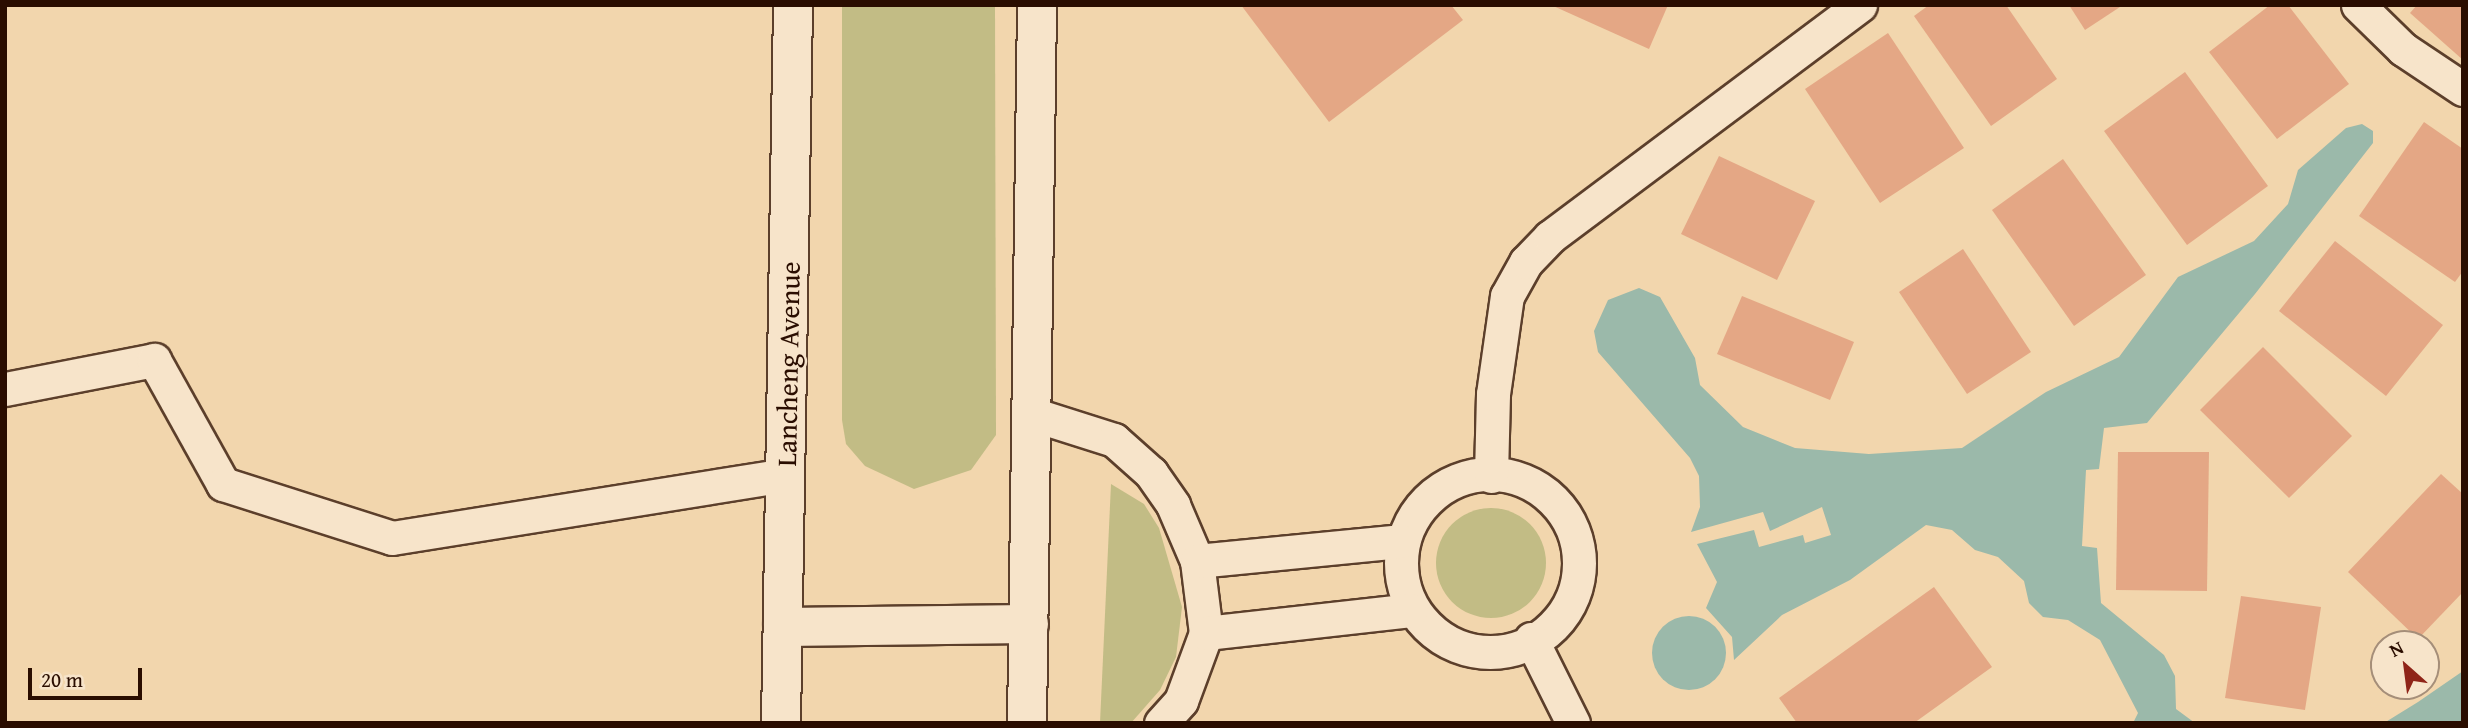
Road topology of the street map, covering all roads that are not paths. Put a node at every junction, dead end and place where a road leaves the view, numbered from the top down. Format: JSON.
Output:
{"nodes":[{"id":1,"x":793,"y":5,"type":"edge"},
{"id":2,"x":1037,"y":5,"type":"edge"},
{"id":3,"x":1860,"y":5,"type":"edge"},
{"id":4,"x":2358,"y":5,"type":"edge"},
{"id":5,"x":2463,"y":89,"type":"edge"},
{"id":6,"x":5,"y":389,"type":"edge"},
{"id":7,"x":1032,"y":414,"type":"junction"},
{"id":8,"x":787,"y":475,"type":"junction"},
{"id":9,"x":1491,"y":476,"type":"junction"},
{"id":10,"x":1400,"y":541,"type":"junction"},
{"id":11,"x":1197,"y":561,"type":"junction"},
{"id":12,"x":1411,"y":610,"type":"junction"},
{"id":13,"x":1028,"y":624,"type":"junction"},
{"id":14,"x":783,"y":627,"type":"junction"},
{"id":15,"x":1206,"y":633,"type":"junction"},
{"id":16,"x":1531,"y":639,"type":"junction"},
{"id":17,"x":781,"y":723,"type":"edge"},
{"id":18,"x":1027,"y":723,"type":"edge"},
{"id":19,"x":1161,"y":723,"type":"edge"},
{"id":20,"x":1573,"y":723,"type":"edge"}],
"edges":[{"from":1,"to":8,"type":"main road","name":"Lancheng Avenue"},
{"from":2,"to":7,"type":"main road"},
{"from":3,"to":9,"type":"street"},
{"from":4,"to":5,"type":"street"},
{"from":6,"to":8,"type":"street"},
{"from":7,"to":11,"type":"street"},
{"from":7,"to":13,"type":"main road"},
{"from":8,"to":14,"type":"main road","name":"Lancheng Avenue"},
{"from":9,"to":10,"type":"street"},
{"from":9,"to":16,"type":"street"},
{"from":10,"to":11,"type":"street"},
{"from":10,"to":12,"type":"street"},
{"from":11,"to":15,"type":"street"},
{"from":12,"to":15,"type":"street"},
{"from":12,"to":16,"type":"street"},
{"from":13,"to":14,"type":"main road"},
{"from":13,"to":18,"type":"main road"},
{"from":14,"to":17,"type":"main road","name":"Lancheng Avenue"},
{"from":15,"to":19,"type":"street"},
{"from":16,"to":20,"type":"street"}]}
